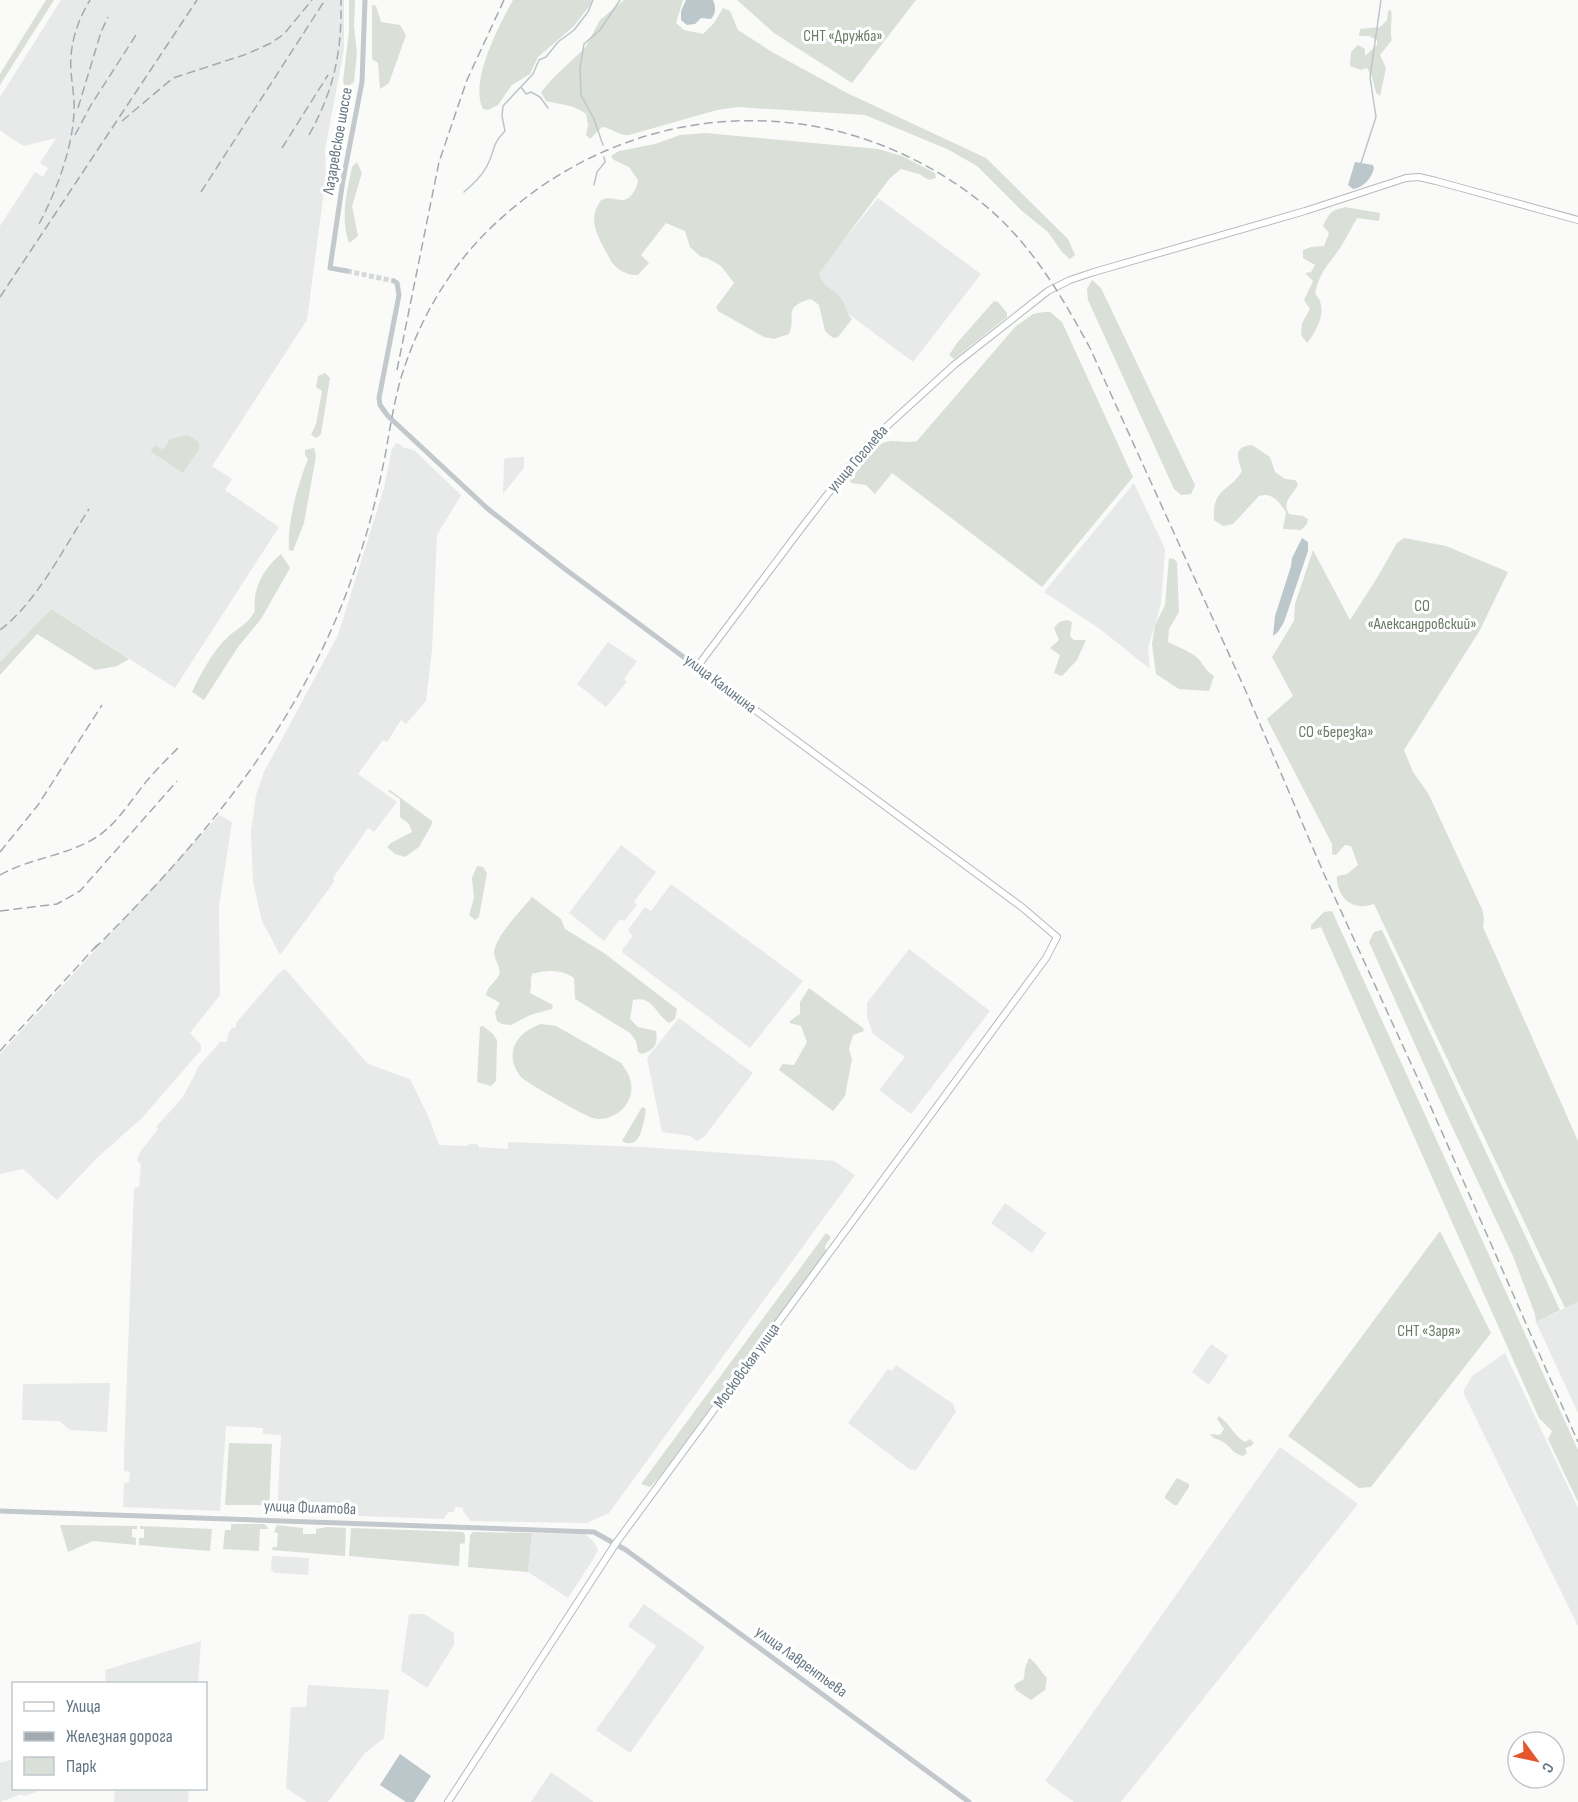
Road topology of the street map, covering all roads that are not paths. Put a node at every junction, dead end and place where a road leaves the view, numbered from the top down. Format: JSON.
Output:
{"nodes":[{"id":1,"x":364,"y":0,"type":"edge"},
{"id":2,"x":1578,"y":220,"type":"edge"},
{"id":3,"x":347,"y":271,"type":"tunnel mouth"},
{"id":4,"x":394,"y":281,"type":"dead end"},
{"id":5,"x":697,"y":667,"type":"junction"},
{"id":6,"x":1057,"y":937,"type":"joint"},
{"id":7,"x":0,"y":1511,"type":"edge"},
{"id":8,"x":616,"y":1543,"type":"junction"},
{"id":9,"x":448,"y":1802,"type":"edge"},
{"id":10,"x":969,"y":1802,"type":"edge"}],
"edges":[{"from":1,"to":3,"type":"street","name":"Лазаревское шоссе"},
{"from":2,"to":5,"type":"main road","name":"улица Гоголева"},
{"from":4,"to":5,"type":"street","name":"улица Калинина"},
{"from":5,"to":6,"type":"main road","name":"улица Калинина"},
{"from":6,"to":8,"type":"main road","name":"Московская улица"},
{"from":7,"to":8,"type":"street","name":"улица Филатова"},
{"from":8,"to":9,"type":"main road","name":"Московская улица"},
{"from":8,"to":10,"type":"street","name":"улица Лаврентьева"}]}
